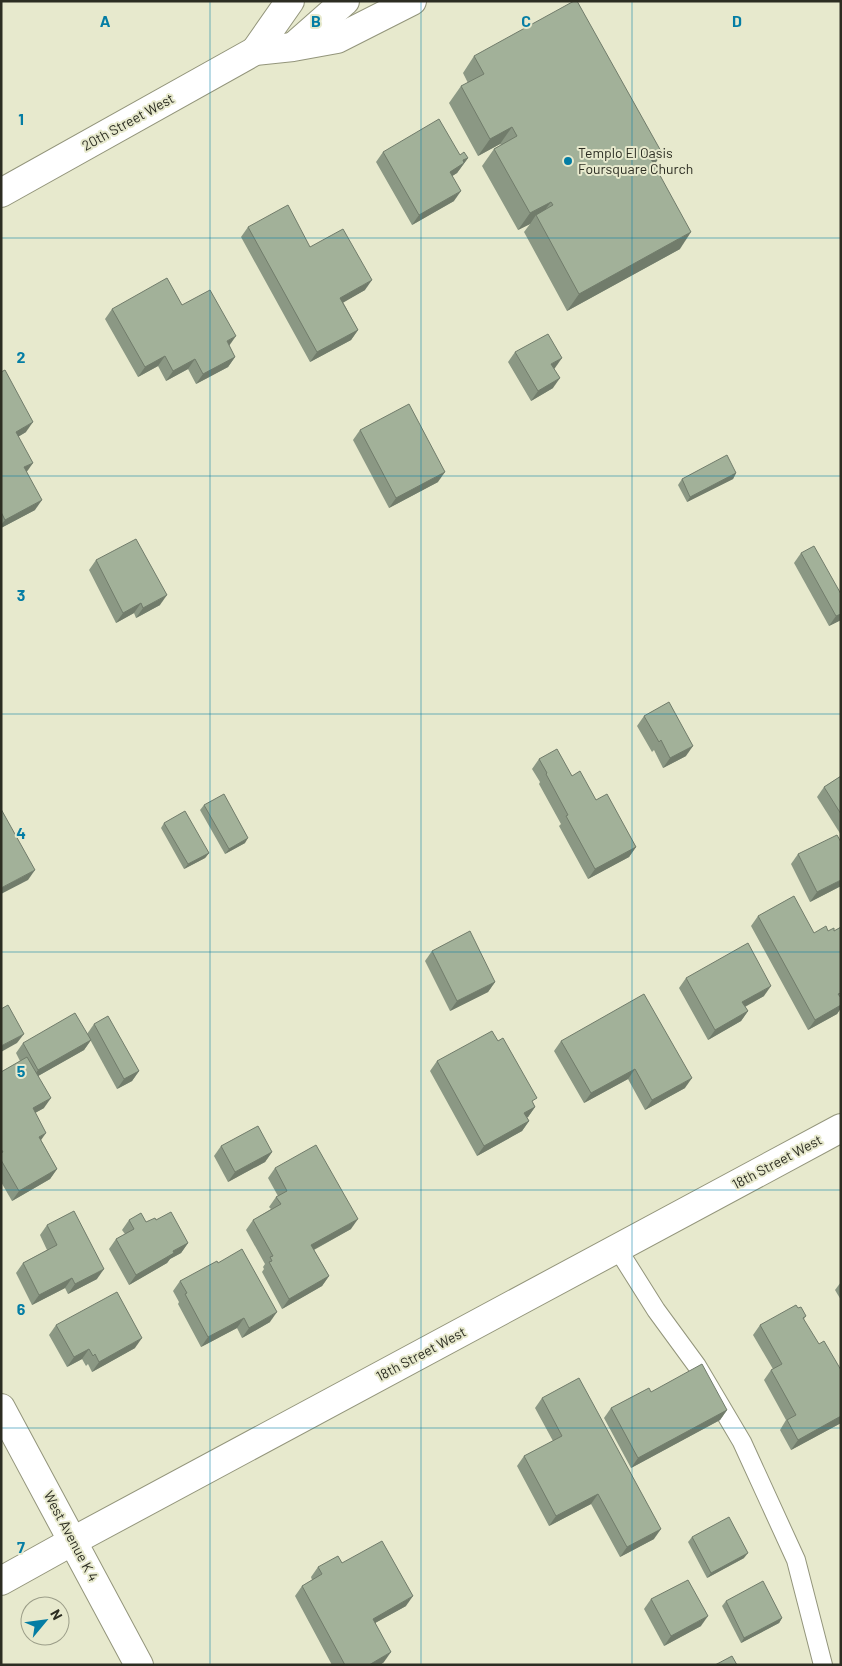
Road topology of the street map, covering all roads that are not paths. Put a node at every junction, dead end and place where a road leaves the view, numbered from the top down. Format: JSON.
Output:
{"nodes":[{"id":1,"x":290,"y":1,"type":"edge"},
{"id":2,"x":345,"y":1,"type":"edge"},
{"id":3,"x":412,"y":1,"type":"edge"},
{"id":4,"x":293,"y":48,"type":"junction"},
{"id":5,"x":255,"y":51,"type":"junction"},
{"id":6,"x":1,"y":193,"type":"edge"},
{"id":7,"x":841,"y":1128,"type":"edge"},
{"id":8,"x":617,"y":1248,"type":"junction"},
{"id":9,"x":1,"y":1408,"type":"edge"},
{"id":10,"x":73,"y":1540,"type":"junction"},
{"id":11,"x":1,"y":1581,"type":"edge"},
{"id":12,"x":139,"y":1665,"type":"edge"},
{"id":13,"x":823,"y":1665,"type":"edge"}],
"edges":[{"from":1,"to":5,"type":"street","name":"20th Street West"},
{"from":2,"to":4,"type":"street"},
{"from":3,"to":4,"type":"street","name":"20th Street West"},
{"from":4,"to":5,"type":"street","name":"20th Street West"},
{"from":5,"to":6,"type":"street","name":"20th Street West"},
{"from":7,"to":8,"type":"street","name":"18th Street West"},
{"from":8,"to":10,"type":"street","name":"18th Street West"},
{"from":8,"to":13,"type":"lane"},
{"from":9,"to":10,"type":"street","name":"West Avenue K 4"},
{"from":10,"to":11,"type":"street","name":"18th Street West"},
{"from":10,"to":12,"type":"street","name":"West Avenue K 4"}]}
